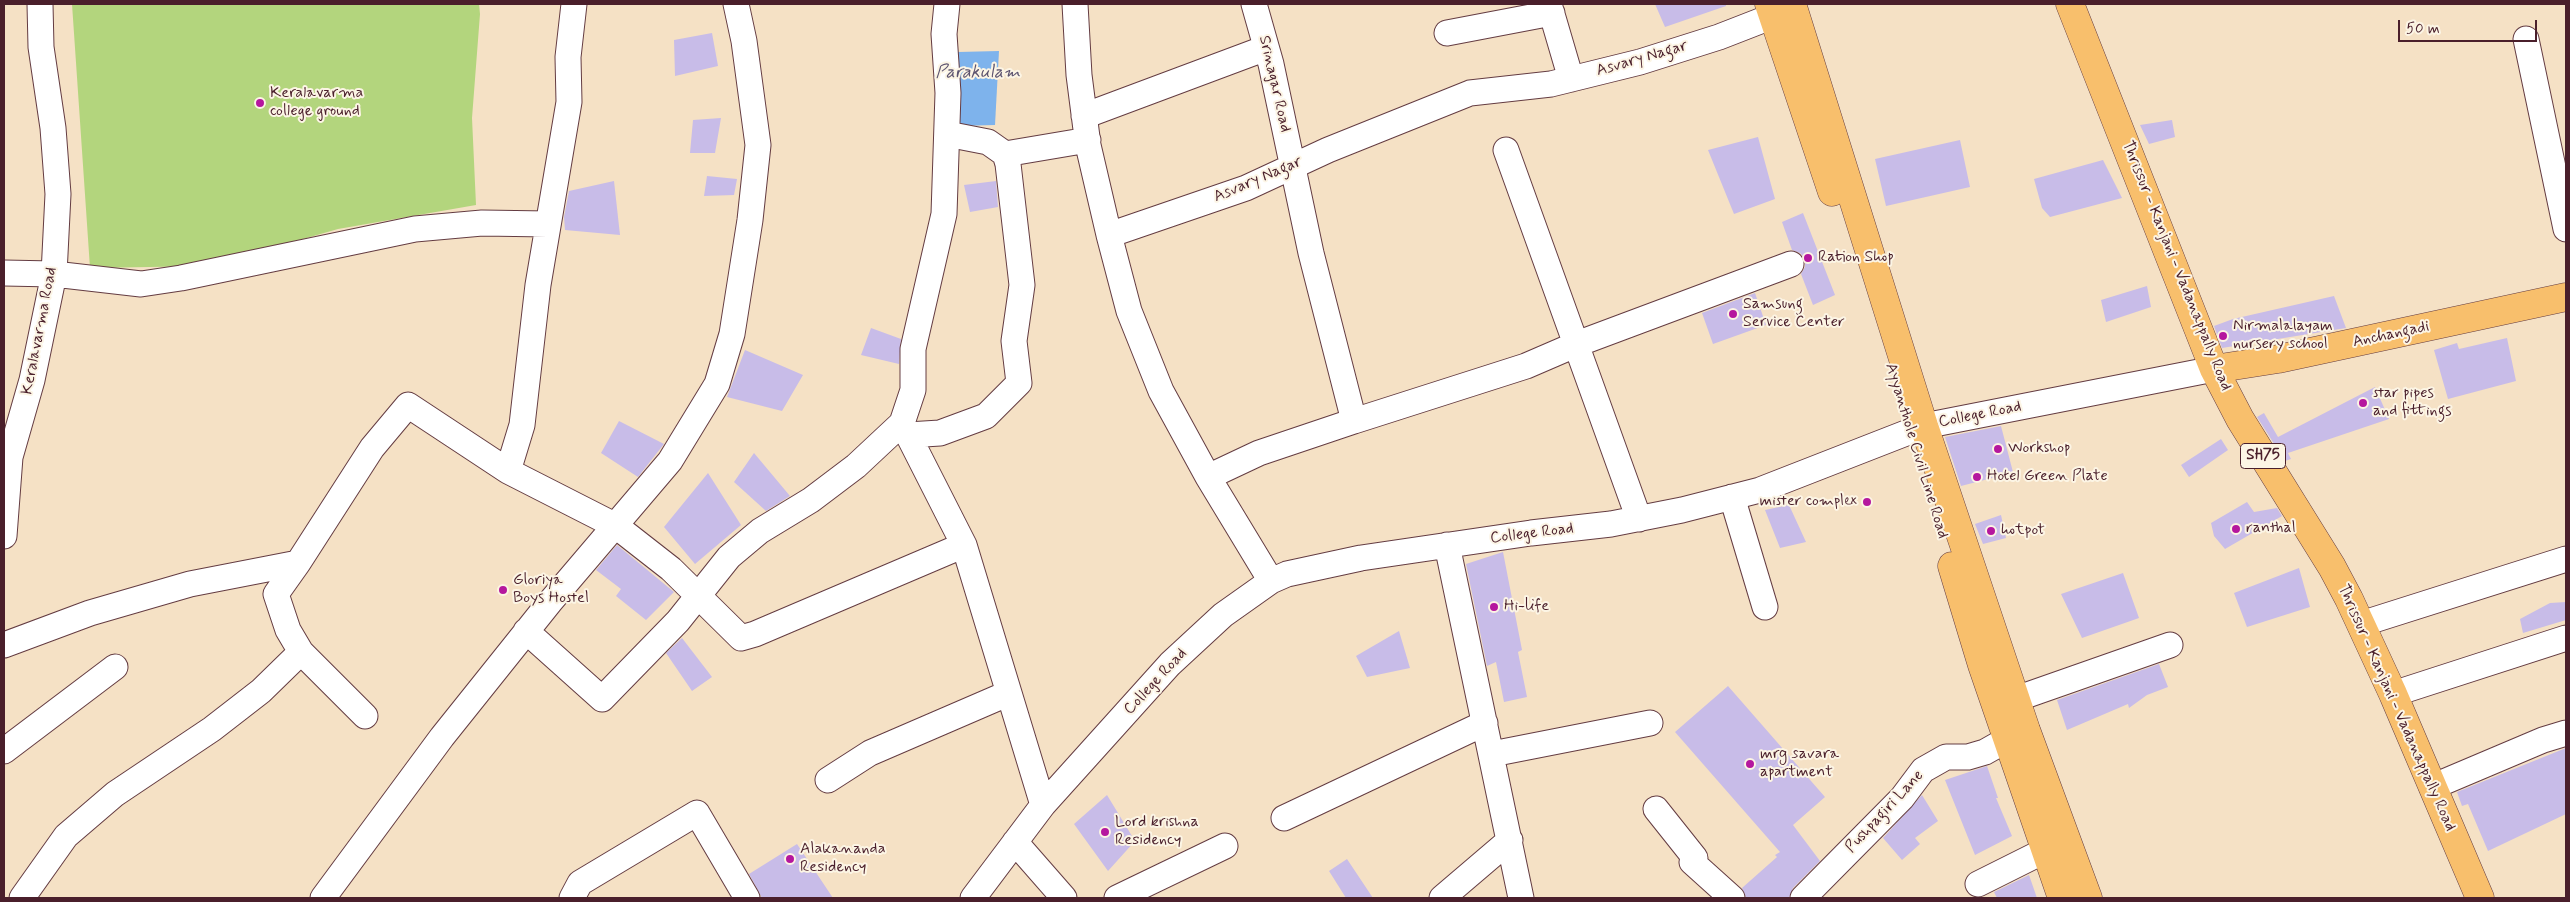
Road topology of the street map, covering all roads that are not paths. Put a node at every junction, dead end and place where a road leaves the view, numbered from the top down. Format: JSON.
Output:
{"nodes":[{"id":1,"x":40,"y":4,"type":"edge"},
{"id":2,"x":574,"y":4,"type":"edge"},
{"id":3,"x":736,"y":4,"type":"edge"},
{"id":4,"x":947,"y":4,"type":"edge"},
{"id":5,"x":1075,"y":4,"type":"edge"},
{"id":6,"x":1254,"y":4,"type":"edge"},
{"id":7,"x":2070,"y":4,"type":"edge"},
{"id":8,"x":1550,"y":8,"type":"edge"},
{"id":9,"x":1778,"y":8,"type":"edge"},
{"id":10,"x":1447,"y":33,"type":"dead end"},
{"id":11,"x":2526,"y":40,"type":"dead end"},
{"id":12,"x":1266,"y":48,"type":"junction"},
{"id":13,"x":1571,"y":79,"type":"junction"},
{"id":14,"x":1086,"y":128,"type":"junction"},
{"id":15,"x":947,"y":134,"type":"junction"},
{"id":16,"x":1506,"y":150,"type":"dead end"},
{"id":17,"x":1005,"y":154,"type":"junction"},
{"id":18,"x":1293,"y":165,"type":"junction"},
{"id":19,"x":548,"y":224,"type":"junction"},
{"id":20,"x":2566,"y":229,"type":"edge"},
{"id":21,"x":1109,"y":235,"type":"junction"},
{"id":22,"x":1791,"y":264,"type":"dead end"},
{"id":23,"x":4,"y":273,"type":"edge"},
{"id":24,"x":54,"y":274,"type":"junction"},
{"id":25,"x":2566,"y":297,"type":"edge"},
{"id":26,"x":1577,"y":344,"type":"junction"},
{"id":27,"x":2214,"y":369,"type":"junction"},
{"id":28,"x":1354,"y":420,"type":"junction"},
{"id":29,"x":1917,"y":428,"type":"junction"},
{"id":30,"x":905,"y":429,"type":"junction"},
{"id":31,"x":8,"y":448,"type":"edge"},
{"id":32,"x":508,"y":471,"type":"junction"},
{"id":33,"x":1208,"y":477,"type":"junction"},
{"id":34,"x":1732,"y":497,"type":"junction"},
{"id":35,"x":1639,"y":519,"type":"junction"},
{"id":36,"x":616,"y":526,"type":"junction"},
{"id":37,"x":4,"y":536,"type":"edge"},
{"id":38,"x":964,"y":545,"type":"junction"},
{"id":39,"x":1447,"y":545,"type":"junction"},
{"id":40,"x":2566,"y":559,"type":"edge"},
{"id":41,"x":298,"y":562,"type":"junction"},
{"id":42,"x":1271,"y":581,"type":"junction"},
{"id":43,"x":698,"y":597,"type":"junction"},
{"id":44,"x":1765,"y":607,"type":"dead end"},
{"id":45,"x":2361,"y":624,"type":"junction"},
{"id":46,"x":526,"y":631,"type":"junction"},
{"id":47,"x":2566,"y":638,"type":"edge"},
{"id":48,"x":4,"y":644,"type":"edge"},
{"id":49,"x":2170,"y":645,"type":"dead end"},
{"id":50,"x":301,"y":652,"type":"junction"},
{"id":51,"x":115,"y":667,"type":"dead end"},
{"id":52,"x":1009,"y":693,"type":"junction"},
{"id":53,"x":2393,"y":694,"type":"junction"},
{"id":54,"x":2016,"y":699,"type":"junction"},
{"id":55,"x":365,"y":716,"type":"dead end"},
{"id":56,"x":1484,"y":723,"type":"junction"},
{"id":57,"x":1650,"y":723,"type":"dead end"},
{"id":58,"x":2566,"y":733,"type":"edge"},
{"id":59,"x":2008,"y":739,"type":"junction"},
{"id":60,"x":4,"y":750,"type":"edge"},
{"id":61,"x":1492,"y":754,"type":"junction"},
{"id":62,"x":828,"y":780,"type":"dead end"},
{"id":63,"x":2432,"y":788,"type":"junction"},
{"id":64,"x":1043,"y":805,"type":"junction"},
{"id":65,"x":1656,"y":809,"type":"dead end"},
{"id":66,"x":1284,"y":818,"type":"dead end"},
{"id":67,"x":2050,"y":839,"type":"junction"},
{"id":68,"x":1510,"y":840,"type":"junction"},
{"id":69,"x":1015,"y":842,"type":"junction"},
{"id":70,"x":1225,"y":846,"type":"dead end"},
{"id":71,"x":1978,"y":884,"type":"dead end"},
{"id":72,"x":22,"y":898,"type":"edge"},
{"id":73,"x":323,"y":898,"type":"edge"},
{"id":74,"x":572,"y":898,"type":"edge"},
{"id":75,"x":747,"y":898,"type":"edge"},
{"id":76,"x":973,"y":898,"type":"edge"},
{"id":77,"x":1064,"y":898,"type":"edge"},
{"id":78,"x":1117,"y":898,"type":"edge"},
{"id":79,"x":1442,"y":898,"type":"edge"},
{"id":80,"x":1521,"y":898,"type":"edge"},
{"id":81,"x":1732,"y":898,"type":"edge"},
{"id":82,"x":1803,"y":898,"type":"edge"},
{"id":83,"x":2062,"y":898,"type":"edge"},
{"id":84,"x":2088,"y":898,"type":"edge"},
{"id":85,"x":2480,"y":898,"type":"edge"}],
"edges":[{"from":1,"to":24,"type":"street","name":"Keralavarma Road"},
{"from":2,"to":19,"type":"street"},
{"from":3,"to":36,"type":"street"},
{"from":4,"to":15,"type":"street"},
{"from":5,"to":14,"type":"street"},
{"from":6,"to":12,"type":"street","name":"Srinagar Road"},
{"from":7,"to":27,"type":"main road","name":"Thrissur - Kanjani - Vadanappally Road","number":"SH75"},
{"from":8,"to":10,"type":"street"},
{"from":8,"to":13,"type":"street"},
{"from":9,"to":13,"type":"street","name":"Asvary Nagar"},
{"from":9,"to":29,"type":"main road"},
{"from":11,"to":20,"type":"street"},
{"from":12,"to":14,"type":"street"},
{"from":12,"to":18,"type":"street","name":"Srinagar Road"},
{"from":13,"to":18,"type":"street","name":"Asvary Nagar"},
{"from":14,"to":17,"type":"street"},
{"from":14,"to":21,"type":"street"},
{"from":15,"to":17,"type":"street"},
{"from":15,"to":30,"type":"street"},
{"from":16,"to":26,"type":"street"},
{"from":17,"to":30,"type":"street"},
{"from":18,"to":21,"type":"street","name":"Asvary Nagar"},
{"from":18,"to":28,"type":"street","name":"Srinagar Road"},
{"from":19,"to":24,"type":"street"},
{"from":19,"to":32,"type":"street"},
{"from":21,"to":33,"type":"street"},
{"from":22,"to":26,"type":"street"},
{"from":23,"to":24,"type":"street"},
{"from":24,"to":31,"type":"street","name":"Keralavarma Road"},
{"from":25,"to":27,"type":"main road","name":"Anchangadi"},
{"from":26,"to":28,"type":"street"},
{"from":26,"to":35,"type":"street"},
{"from":27,"to":29,"type":"street","name":"College Road"},
{"from":27,"to":45,"type":"main road","name":"Thrissur - Kanjani - Vadanappally Road","number":"SH75"},
{"from":28,"to":33,"type":"street"},
{"from":29,"to":34,"type":"street","name":"College Road"},
{"from":29,"to":54,"type":"main road","name":"Ayyanthole Civil Line Road"},
{"from":29,"to":59,"type":"main road","name":"Ayyanthole Civil Line Road"},
{"from":30,"to":38,"type":"street"},
{"from":30,"to":43,"type":"street"},
{"from":31,"to":37,"type":"street","name":"Keralavarma Road"},
{"from":32,"to":36,"type":"street"},
{"from":32,"to":41,"type":"street"},
{"from":33,"to":42,"type":"street"},
{"from":34,"to":35,"type":"street","name":"College Road"},
{"from":34,"to":44,"type":"street"},
{"from":35,"to":39,"type":"street","name":"College Road"},
{"from":36,"to":43,"type":"street"},
{"from":36,"to":46,"type":"street"},
{"from":38,"to":43,"type":"street"},
{"from":38,"to":52,"type":"street"},
{"from":39,"to":42,"type":"street","name":"College Road"},
{"from":39,"to":56,"type":"street"},
{"from":40,"to":45,"type":"street"},
{"from":41,"to":48,"type":"street"},
{"from":41,"to":50,"type":"street"},
{"from":42,"to":64,"type":"street","name":"College Road"},
{"from":43,"to":46,"type":"street"},
{"from":45,"to":53,"type":"main road","name":"Thrissur - Kanjani - Vadanappally Road","number":"SH75"},
{"from":46,"to":73,"type":"street"},
{"from":47,"to":53,"type":"street"},
{"from":49,"to":54,"type":"street"},
{"from":50,"to":55,"type":"street"},
{"from":50,"to":72,"type":"street"},
{"from":51,"to":60,"type":"street"},
{"from":52,"to":62,"type":"street"},
{"from":52,"to":64,"type":"street"},
{"from":53,"to":63,"type":"main road","name":"Thrissur - Kanjani - Vadanappally Road","number":"SH75"},
{"from":54,"to":67,"type":"main road","name":"Ayyanthole Civil Line Road"},
{"from":56,"to":61,"type":"street"},
{"from":56,"to":66,"type":"street"},
{"from":57,"to":61,"type":"street"},
{"from":58,"to":63,"type":"street"},
{"from":59,"to":67,"type":"main road","name":"Ayyanthole Civil Line Road"},
{"from":59,"to":82,"type":"street","name":"Pushpagiri Lane"},
{"from":61,"to":68,"type":"street"},
{"from":63,"to":85,"type":"main road","name":"Thrissur - Kanjani - Vadanappally Road","number":"SH75"},
{"from":64,"to":69,"type":"street","name":"College Road"},
{"from":65,"to":81,"type":"street"},
{"from":67,"to":71,"type":"street"},
{"from":67,"to":83,"type":"main road","name":"Ayyanthole Civil Line Road"},
{"from":67,"to":84,"type":"main road","name":"Ayyanthole Civil Line Road"},
{"from":68,"to":79,"type":"street"},
{"from":68,"to":80,"type":"street"},
{"from":69,"to":76,"type":"street","name":"College Road"},
{"from":69,"to":77,"type":"street"},
{"from":70,"to":78,"type":"street"},
{"from":74,"to":75,"type":"street"}]}
